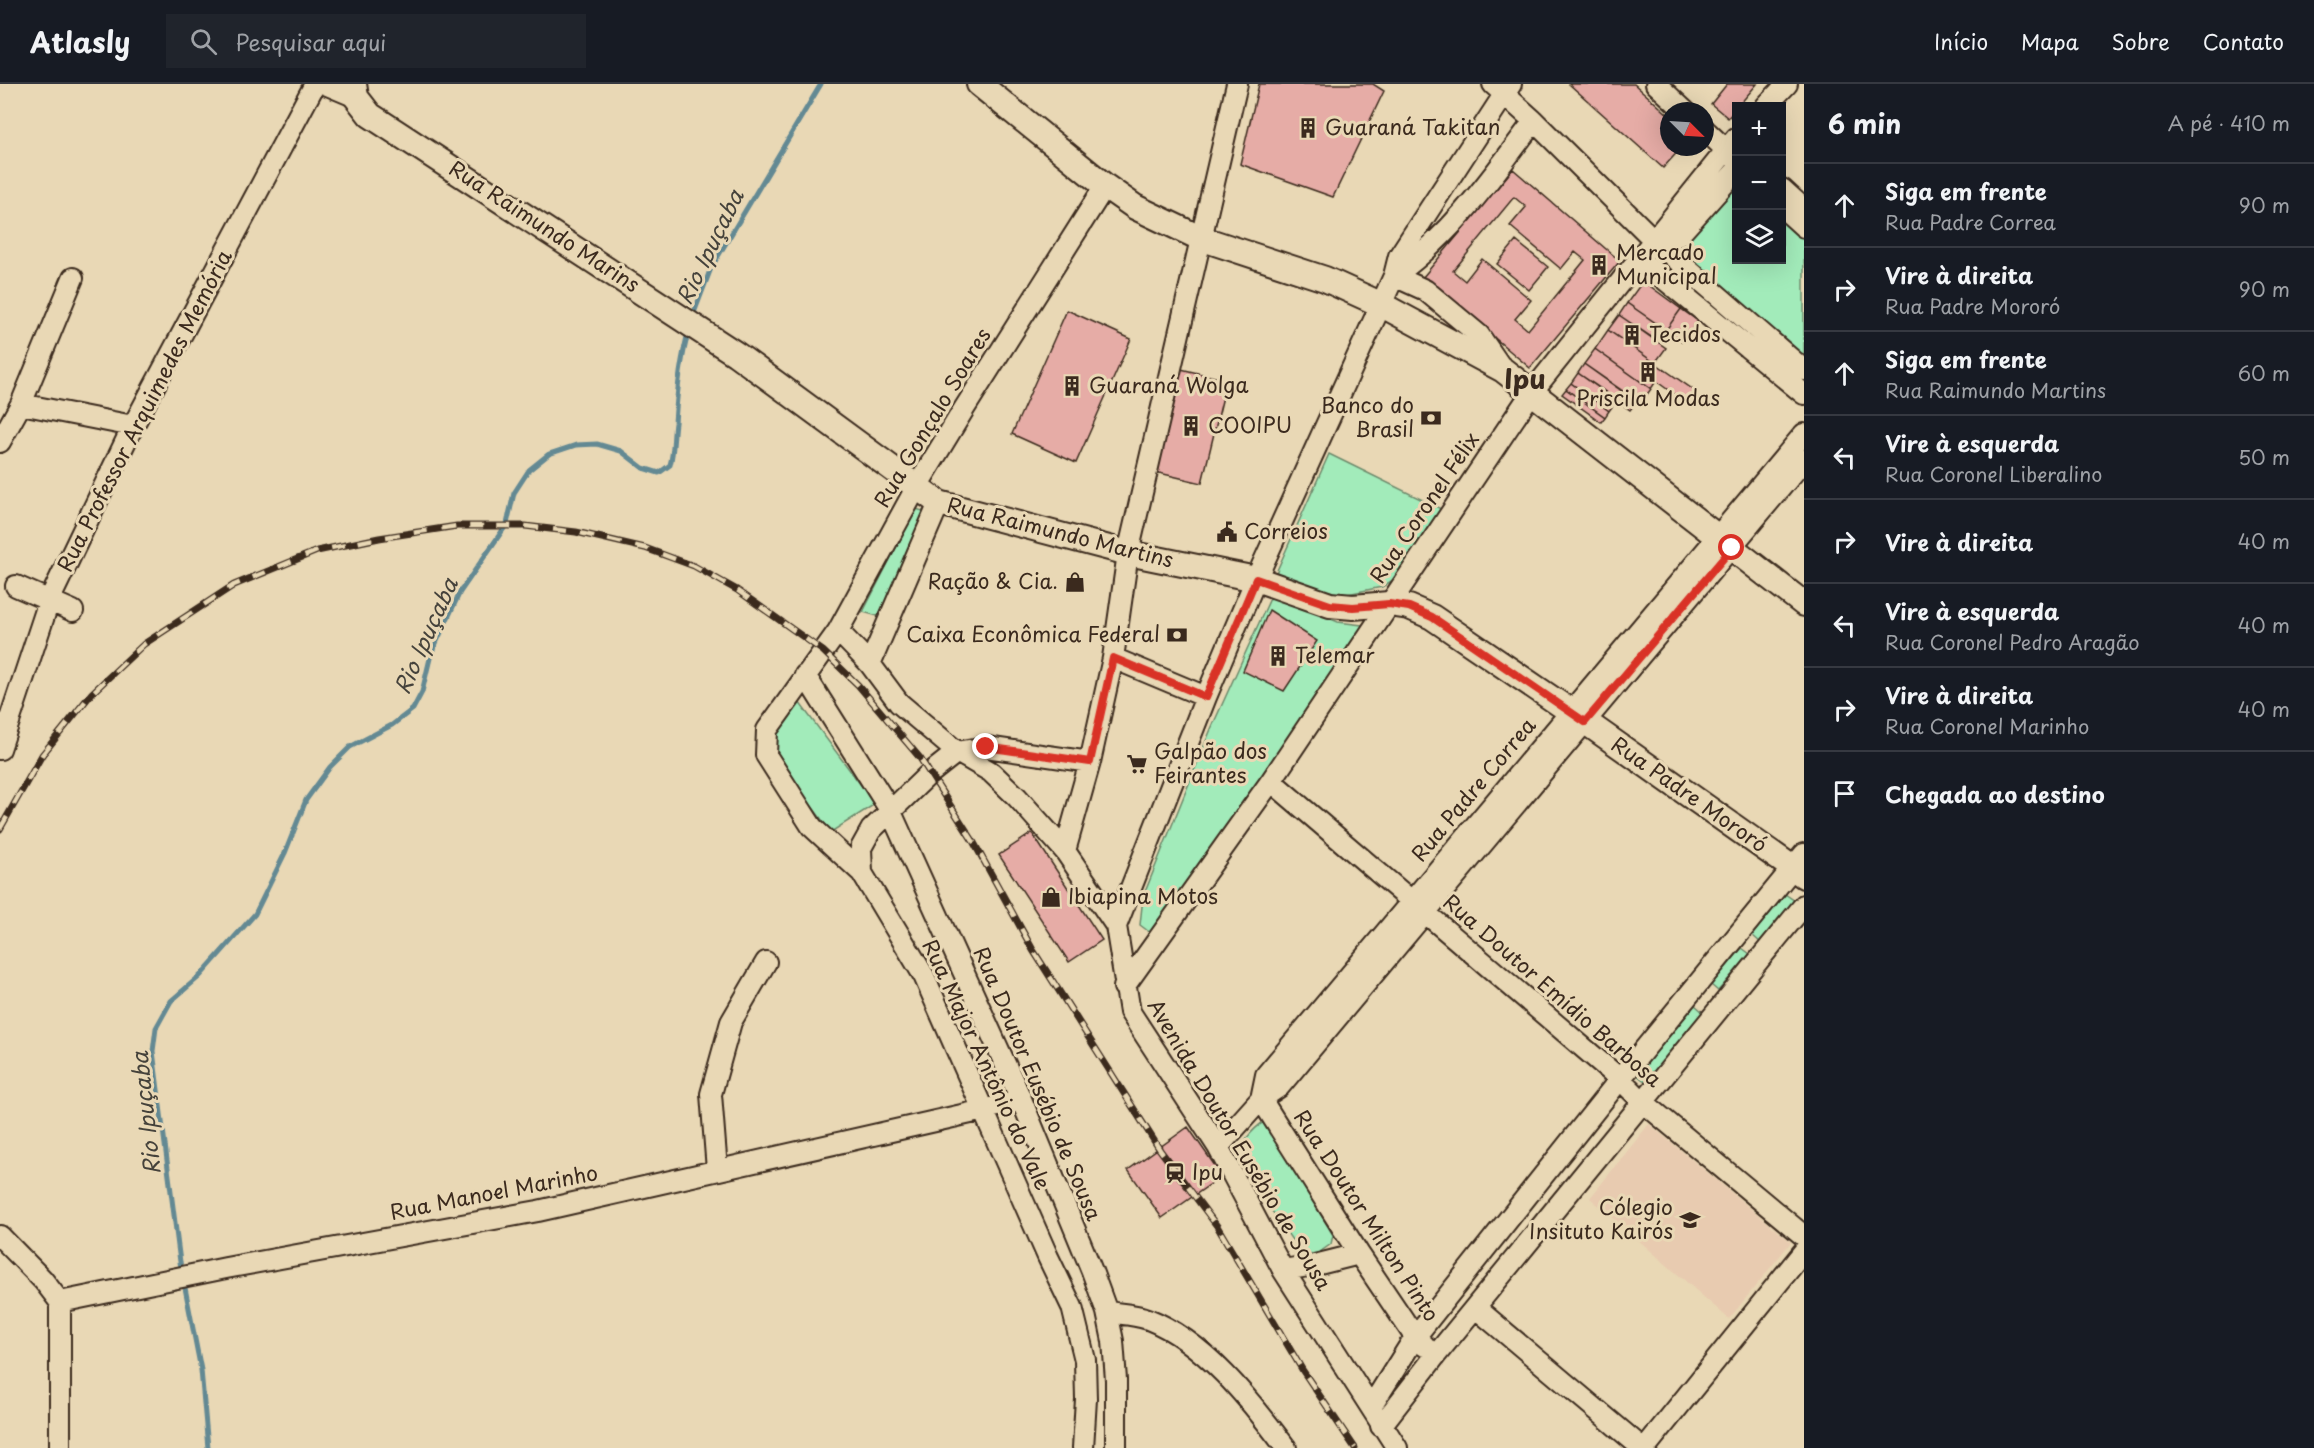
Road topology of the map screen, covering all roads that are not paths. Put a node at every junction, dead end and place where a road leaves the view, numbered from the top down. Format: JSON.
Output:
{"nodes":[{"id":1,"x":315,"y":84,"type":"edge"},
{"id":2,"x":325,"y":84,"type":"edge"},
{"id":3,"x":979,"y":84,"type":"edge"},
{"id":4,"x":1237,"y":84,"type":"edge"},
{"id":5,"x":1656,"y":84,"type":"edge"},
{"id":6,"x":1786,"y":84,"type":"edge"},
{"id":7,"x":1503,"y":87,"type":"edge"},
{"id":8,"x":355,"y":90,"type":"edge"},
{"id":9,"x":1675,"y":102,"type":"edge"},
{"id":10,"x":1770,"y":102,"type":"edge"},
{"id":11,"x":1534,"y":121,"type":"junction"},
{"id":12,"x":1714,"y":137,"type":"edge"},
{"id":13,"x":1732,"y":152,"type":"edge"},
{"id":14,"x":1732,"y":156,"type":"edge"},
{"id":15,"x":1732,"y":177,"type":"edge"},
{"id":16,"x":1105,"y":186,"type":"junction"},
{"id":17,"x":1786,"y":193,"type":"edge"},
{"id":18,"x":1804,"y":209,"type":"edge"},
{"id":19,"x":1785,"y":210,"type":"edge"},
{"id":20,"x":1804,"y":227,"type":"edge"},
{"id":21,"x":1200,"y":238,"type":"junction"},
{"id":22,"x":1655,"y":241,"type":"junction"},
{"id":23,"x":1641,"y":260,"type":"junction"},
{"id":24,"x":1394,"y":276,"type":"junction"},
{"id":25,"x":73,"y":278,"type":"dead end"},
{"id":26,"x":1380,"y":304,"type":"junction"},
{"id":27,"x":736,"y":354,"type":"joint"},
{"id":28,"x":1503,"y":370,"type":"junction"},
{"id":29,"x":1804,"y":370,"type":"edge"},
{"id":30,"x":1532,"y":392,"type":"junction"},
{"id":31,"x":1804,"y":394,"type":"edge"},
{"id":32,"x":21,"y":404,"type":"junction"},
{"id":33,"x":133,"y":426,"type":"junction"},
{"id":34,"x":1804,"y":434,"type":"edge"},
{"id":35,"x":0,"y":442,"type":"edge"},
{"id":36,"x":1804,"y":460,"type":"edge"},
{"id":37,"x":916,"y":488,"type":"junction"},
{"id":38,"x":939,"y":503,"type":"junction"},
{"id":39,"x":1726,"y":542,"type":"junction"},
{"id":40,"x":1128,"y":553,"type":"junction"},
{"id":41,"x":1256,"y":579,"type":"junction"},
{"id":42,"x":16,"y":586,"type":"dead end"},
{"id":43,"x":49,"y":601,"type":"junction"},
{"id":44,"x":1389,"y":604,"type":"junction"},
{"id":45,"x":1804,"y":604,"type":"edge"},
{"id":46,"x":73,"y":611,"type":"dead end"},
{"id":47,"x":838,"y":631,"type":"junction"},
{"id":48,"x":1113,"y":658,"type":"junction"},
{"id":49,"x":870,"y":664,"type":"junction"},
{"id":50,"x":805,"y":675,"type":"junction"},
{"id":51,"x":1206,"y":697,"type":"junction"},
{"id":52,"x":1577,"y":716,"type":"junction"},
{"id":53,"x":0,"y":749,"type":"edge"},
{"id":54,"x":957,"y":752,"type":"junction"},
{"id":55,"x":1090,"y":762,"type":"junction"},
{"id":56,"x":1271,"y":782,"type":"junction"},
{"id":57,"x":890,"y":810,"type":"junction"},
{"id":58,"x":1065,"y":851,"type":"junction"},
{"id":59,"x":1800,"y":866,"type":"edge"},
{"id":60,"x":862,"y":873,"type":"junction"},
{"id":61,"x":1804,"y":905,"type":"edge"},
{"id":62,"x":1418,"y":908,"type":"junction"},
{"id":63,"x":1116,"y":926,"type":"junction"},
{"id":64,"x":766,"y":962,"type":"dead end"},
{"id":65,"x":1124,"y":987,"type":"junction"},
{"id":66,"x":1620,"y":1079,"type":"junction"},
{"id":67,"x":1021,"y":1099,"type":"junction"},
{"id":68,"x":1261,"y":1099,"type":"junction"},
{"id":69,"x":1644,"y":1102,"type":"junction"},
{"id":70,"x":984,"y":1110,"type":"junction"},
{"id":71,"x":1218,"y":1148,"type":"junction"},
{"id":72,"x":717,"y":1170,"type":"junction"},
{"id":73,"x":0,"y":1236,"type":"edge"},
{"id":74,"x":1804,"y":1236,"type":"edge"},
{"id":75,"x":1804,"y":1251,"type":"edge"},
{"id":76,"x":1359,"y":1254,"type":"junction"},
{"id":77,"x":1282,"y":1269,"type":"junction"},
{"id":78,"x":60,"y":1302,"type":"junction"},
{"id":79,"x":1476,"y":1308,"type":"junction"},
{"id":80,"x":1107,"y":1312,"type":"junction"},
{"id":81,"x":1415,"y":1337,"type":"junction"},
{"id":82,"x":1436,"y":1355,"type":"junction"},
{"id":83,"x":1371,"y":1407,"type":"junction"},
{"id":84,"x":1381,"y":1426,"type":"junction"},
{"id":85,"x":60,"y":1448,"type":"edge"},
{"id":86,"x":1083,"y":1448,"type":"edge"},
{"id":87,"x":1116,"y":1448,"type":"edge"},
{"id":88,"x":1286,"y":1448,"type":"edge"},
{"id":89,"x":1397,"y":1448,"type":"edge"},
{"id":90,"x":1644,"y":1448,"type":"edge"}],
"edges":[{"from":1,"to":33,"type":"street","name":"Rua Professor Arquimedes Memória"},
{"from":2,"to":8,"type":"street"},
{"from":3,"to":16,"type":"main road"},
{"from":4,"to":21,"type":"street"},
{"from":5,"to":9,"type":"street"},
{"from":6,"to":10,"type":"street"},
{"from":7,"to":11,"type":"street"},
{"from":7,"to":24,"type":"street"},
{"from":8,"to":27,"type":"main road","name":"Rua Raimundo Marins"},
{"from":11,"to":22,"type":"street"},
{"from":11,"to":24,"type":"street"},
{"from":12,"to":13,"type":"street"},
{"from":14,"to":22,"type":"street","name":"Rua Coronel Félix"},
{"from":15,"to":22,"type":"street"},
{"from":16,"to":21,"type":"main road"},
{"from":16,"to":37,"type":"street","name":"Rua Gonçalo Soares"},
{"from":17,"to":18,"type":"street"},
{"from":19,"to":20,"type":"street"},
{"from":21,"to":26,"type":"main road"},
{"from":21,"to":40,"type":"street"},
{"from":22,"to":23,"type":"street","name":"Rua Coronel Félix"},
{"from":22,"to":29,"type":"street"},
{"from":23,"to":30,"type":"street","name":"Rua Coronel Félix"},
{"from":23,"to":31,"type":"street"},
{"from":24,"to":26,"type":"street"},
{"from":24,"to":28,"type":"street"},
{"from":25,"to":32,"type":"street"},
{"from":26,"to":28,"type":"main road"},
{"from":26,"to":41,"type":"street"},
{"from":27,"to":37,"type":"main road","name":"Rua Raimundo Martins"},
{"from":28,"to":30,"type":"main road"},
{"from":30,"to":39,"type":"main road"},
{"from":30,"to":44,"type":"street","name":"Rua Coronel Félix"},
{"from":32,"to":33,"type":"street"},
{"from":32,"to":35,"type":"street"},
{"from":33,"to":43,"type":"street","name":"Rua Professor Arquimedes Memória"},
{"from":34,"to":39,"type":"street","name":"Rua Padre Correa"},
{"from":36,"to":39,"type":"street","name":"Rua Padre Correa"},
{"from":37,"to":38,"type":"main road","name":"Rua Raimundo Martins"},
{"from":37,"to":47,"type":"street","name":"Rua Gonçalo Soares"},
{"from":38,"to":40,"type":"main road","name":"Rua Raimundo Martins"},
{"from":38,"to":49,"type":"street"},
{"from":39,"to":45,"type":"main road"},
{"from":39,"to":52,"type":"street","name":"Rua Padre Correa"},
{"from":40,"to":41,"type":"main road","name":"Rua Raimundo Martins"},
{"from":40,"to":48,"type":"street"},
{"from":41,"to":44,"type":"main road","name":"Rua Raimundo Martins"},
{"from":41,"to":51,"type":"street"},
{"from":42,"to":43,"type":"street"},
{"from":43,"to":46,"type":"street"},
{"from":43,"to":53,"type":"street","name":"Rua Professor Arquimedes Memória"},
{"from":44,"to":52,"type":"main road","name":"Rua Padre Mororó"},
{"from":44,"to":56,"type":"street","name":"Rua Coronel Félix"},
{"from":47,"to":49,"type":"street","name":"Avenida Doutor Eusébio de Sousa"},
{"from":47,"to":50,"type":"street","name":"Rua Gonçalo Soares"},
{"from":48,"to":51,"type":"street"},
{"from":48,"to":55,"type":"street"},
{"from":49,"to":54,"type":"street","name":"Avenida Doutor Eusébio de Sousa"},
{"from":50,"to":57,"type":"street","name":"Rua Doutor Eusébio de Sousa"},
{"from":50,"to":60,"type":"street","name":"Rua Major Antônio do Vale"},
{"from":51,"to":63,"type":"street"},
{"from":52,"to":59,"type":"main road","name":"Rua Padre Mororó"},
{"from":52,"to":62,"type":"street","name":"Rua Padre Correa"},
{"from":54,"to":55,"type":"street"},
{"from":54,"to":57,"type":"street"},
{"from":54,"to":58,"type":"street","name":"Avenida Doutor Eusébio de Sousa"},
{"from":55,"to":58,"type":"street"},
{"from":56,"to":62,"type":"street","name":"Rua Doutor Emídio Barbosa"},
{"from":56,"to":65,"type":"street","name":"Rua Coronel Félix"},
{"from":57,"to":60,"type":"street"},
{"from":57,"to":67,"type":"street","name":"Rua Doutor Eusébio de Sousa"},
{"from":58,"to":63,"type":"street","name":"Avenida Doutor Eusébio de Sousa"},
{"from":59,"to":66,"type":"street"},
{"from":60,"to":70,"type":"street","name":"Rua Major Antônio do Vale"},
{"from":61,"to":69,"type":"street"},
{"from":62,"to":66,"type":"street","name":"Rua Doutor Emídio Barbosa"},
{"from":62,"to":68,"type":"street","name":"Rua Padre Correa"},
{"from":63,"to":65,"type":"street","name":"Avenida Doutor Eusébio de Sousa"},
{"from":64,"to":72,"type":"street"},
{"from":65,"to":71,"type":"street","name":"Avenida Doutor Eusébio de Sousa"},
{"from":66,"to":69,"type":"street","name":"Rua Doutor Emídio Barbosa"},
{"from":66,"to":81,"type":"street"},
{"from":67,"to":70,"type":"street","name":"Rua Manoel Marinho"},
{"from":67,"to":80,"type":"street","name":"Rua Doutor Eusébio de Sousa"},
{"from":68,"to":71,"type":"street","name":"Rua Padre Correa"},
{"from":68,"to":76,"type":"street","name":"Rua Doutor Milton Pinto"},
{"from":69,"to":74,"type":"street","name":"Rua Doutor Emídio Barbosa"},
{"from":69,"to":79,"type":"street"},
{"from":70,"to":72,"type":"street","name":"Rua Manoel Marinho"},
{"from":70,"to":86,"type":"street","name":"Rua Major Antônio do Vale"},
{"from":71,"to":77,"type":"street","name":"Avenida Doutor Eusébio de Sousa"},
{"from":72,"to":78,"type":"street","name":"Rua Manoel Marinho"},
{"from":73,"to":78,"type":"street"},
{"from":75,"to":90,"type":"street"},
{"from":76,"to":77,"type":"street"},
{"from":76,"to":81,"type":"street","name":"Rua Doutor Milton Pinto"},
{"from":77,"to":83,"type":"street","name":"Avenida Doutor Eusébio de Sousa"},
{"from":78,"to":85,"type":"street"},
{"from":79,"to":82,"type":"street"},
{"from":79,"to":90,"type":"street"},
{"from":80,"to":87,"type":"street","name":"Rua Doutor Eusébio de Sousa"},
{"from":80,"to":88,"type":"street"},
{"from":81,"to":82,"type":"street","name":"Rua Doutor Milton Pinto"},
{"from":81,"to":83,"type":"street"},
{"from":82,"to":84,"type":"street"},
{"from":83,"to":84,"type":"street","name":"Avenida Doutor Eusébio de Sousa"},
{"from":84,"to":89,"type":"street","name":"Avenida Doutor Eusébio de Sousa"}]}
